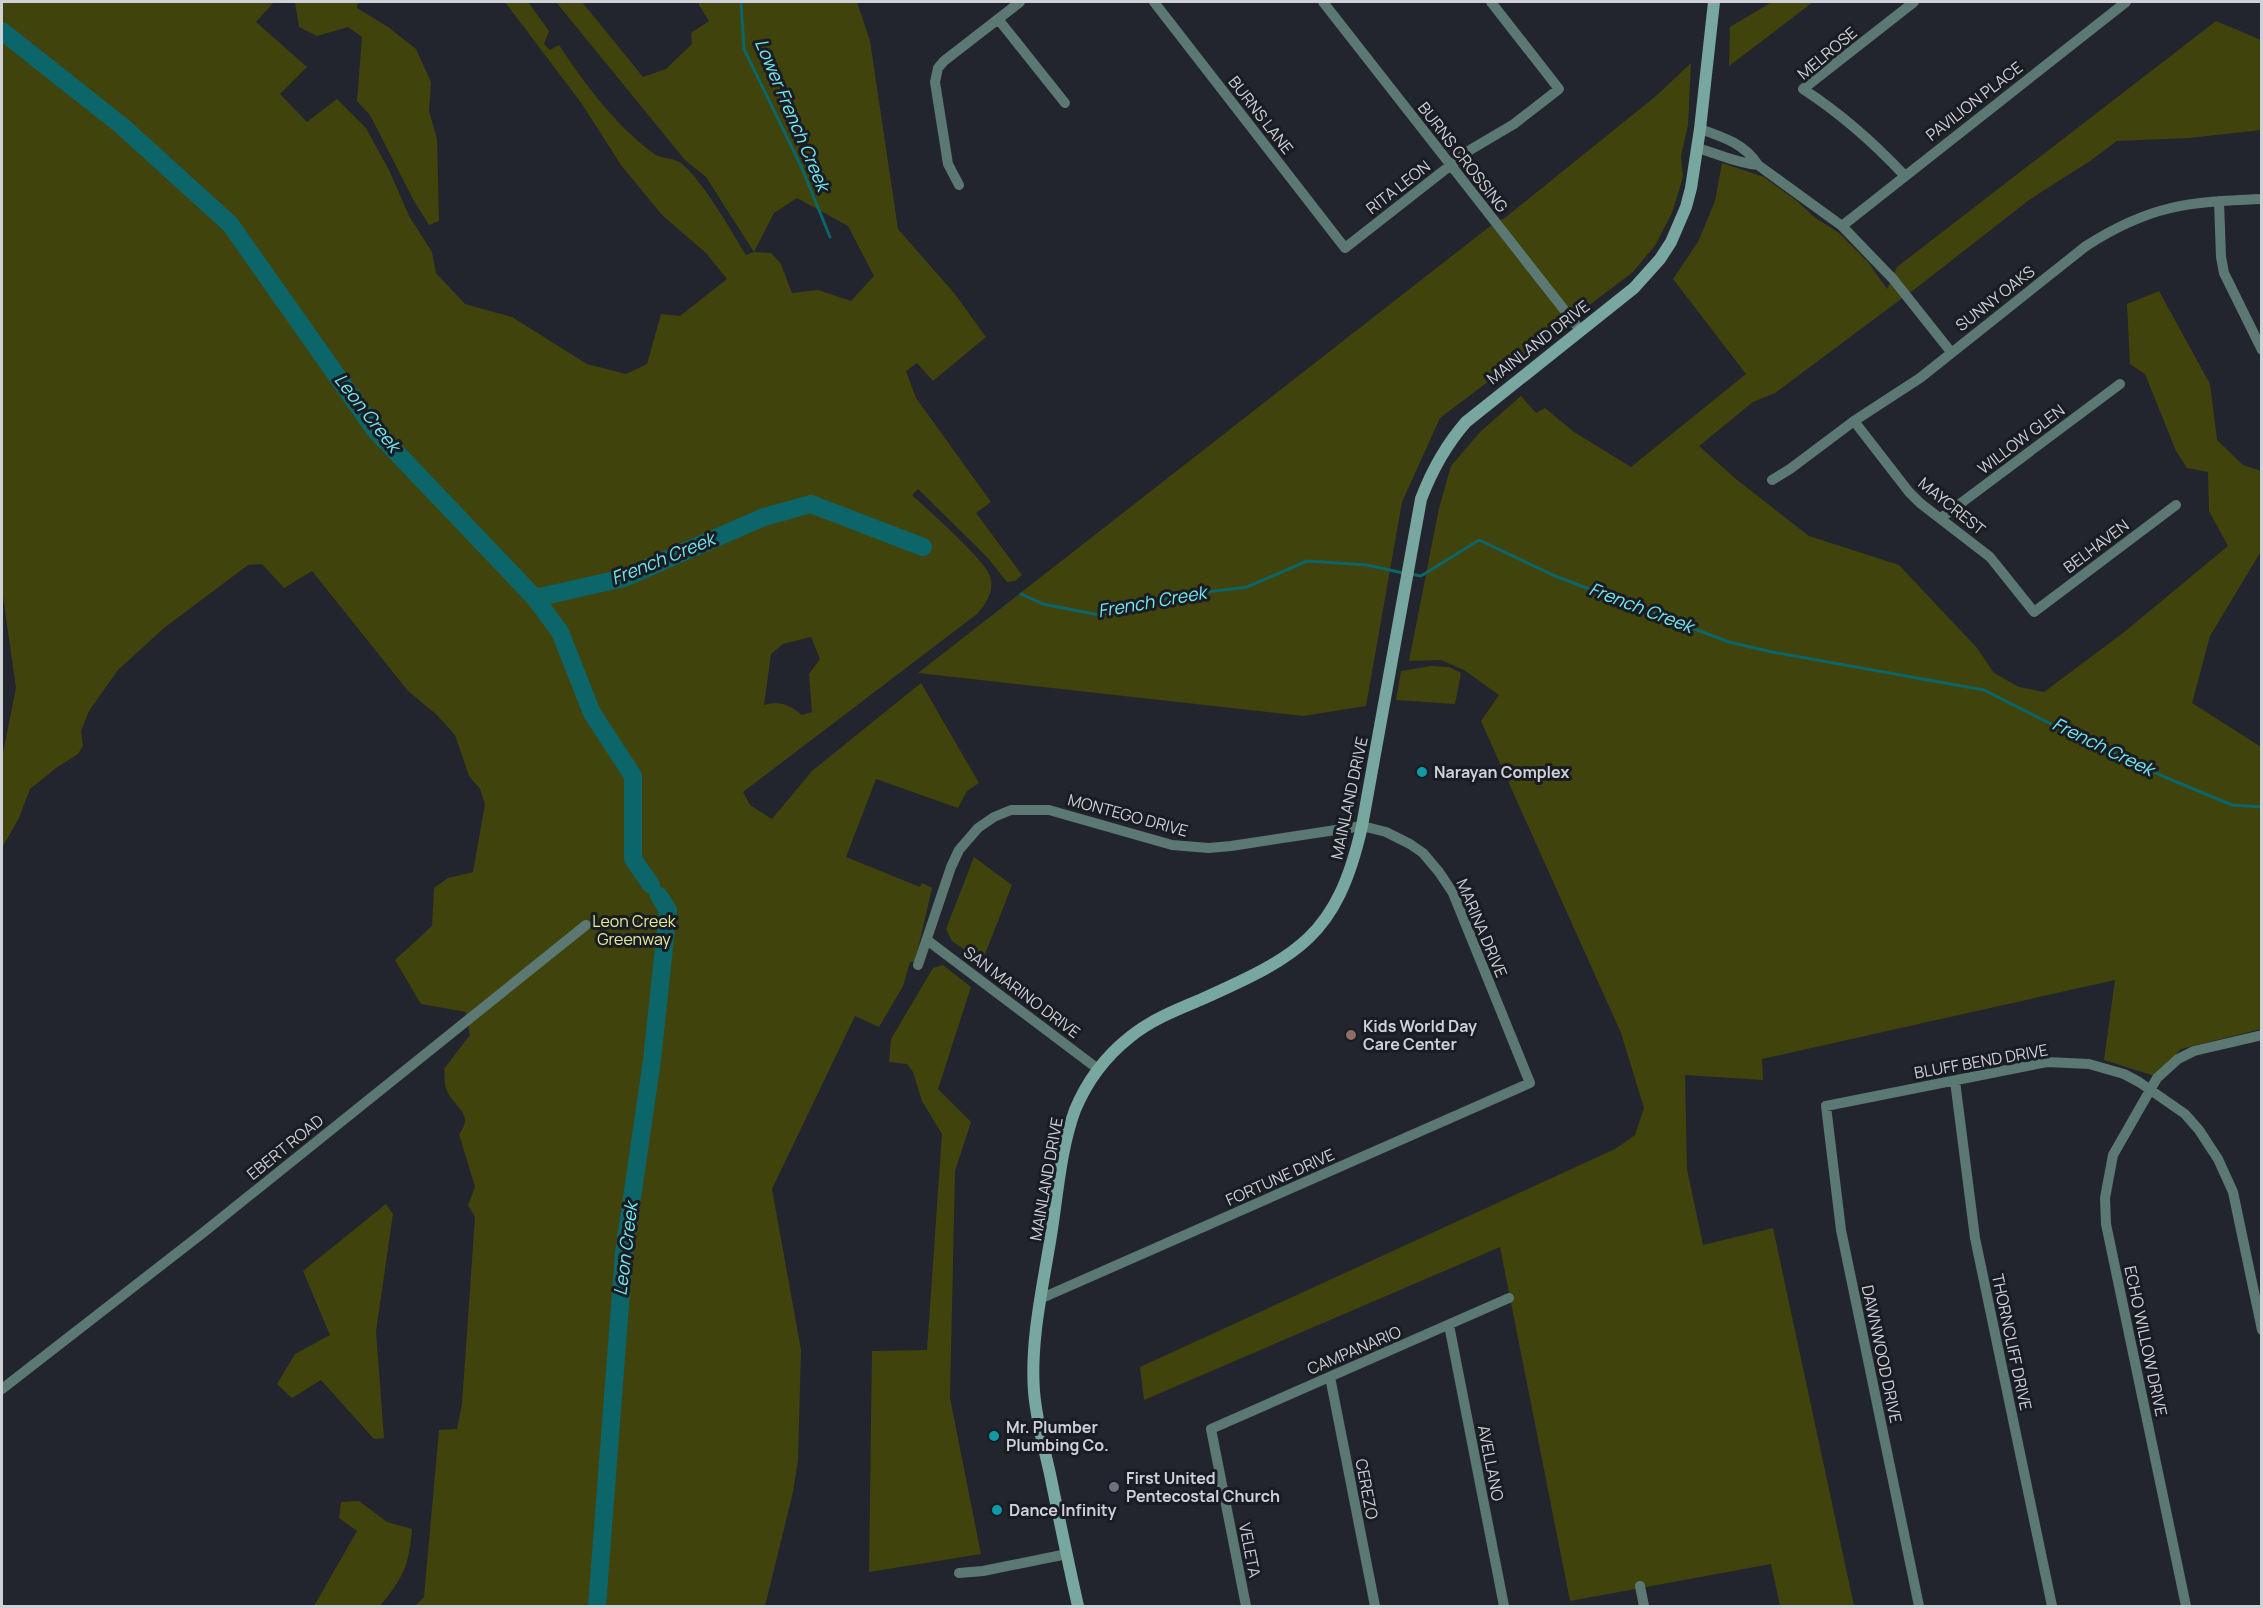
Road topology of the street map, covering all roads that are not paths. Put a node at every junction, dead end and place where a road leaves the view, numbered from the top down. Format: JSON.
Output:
{"nodes":[{"id":1,"x":1020,"y":2,"type":"edge"},
{"id":2,"x":1154,"y":2,"type":"edge"},
{"id":3,"x":1323,"y":2,"type":"edge"},
{"id":4,"x":1491,"y":2,"type":"edge"},
{"id":5,"x":1714,"y":2,"type":"edge"},
{"id":6,"x":1914,"y":2,"type":"edge"},
{"id":7,"x":2126,"y":2,"type":"edge"},
{"id":8,"x":998,"y":19,"type":"junction"},
{"id":9,"x":1065,"y":103,"type":"dead end"},
{"id":10,"x":1701,"y":129,"type":"junction"},
{"id":11,"x":1697,"y":148,"type":"junction"},
{"id":12,"x":1451,"y":165,"type":"junction"},
{"id":13,"x":1758,"y":165,"type":"junction"},
{"id":14,"x":1904,"y":176,"type":"junction"},
{"id":15,"x":959,"y":185,"type":"dead end"},
{"id":16,"x":2262,"y":199,"type":"edge"},
{"id":17,"x":2219,"y":201,"type":"junction"},
{"id":18,"x":1842,"y":226,"type":"junction"},
{"id":19,"x":1345,"y":248,"type":"joint"},
{"id":20,"x":1580,"y":330,"type":"junction"},
{"id":21,"x":2262,"y":350,"type":"edge"},
{"id":22,"x":1951,"y":352,"type":"junction"},
{"id":23,"x":2120,"y":384,"type":"dead end"},
{"id":24,"x":1854,"y":421,"type":"junction"},
{"id":25,"x":1772,"y":480,"type":"dead end"},
{"id":26,"x":2176,"y":505,"type":"dead end"},
{"id":27,"x":1941,"y":518,"type":"junction"},
{"id":28,"x":2034,"y":612,"type":"joint"},
{"id":29,"x":1362,"y":826,"type":"junction"},
{"id":30,"x":586,"y":925,"type":"dead end"},
{"id":31,"x":927,"y":940,"type":"junction"},
{"id":32,"x":918,"y":965,"type":"dead end"},
{"id":33,"x":2262,"y":1035,"type":"edge"},
{"id":34,"x":1098,"y":1069,"type":"junction"},
{"id":35,"x":1955,"y":1081,"type":"junction"},
{"id":36,"x":1530,"y":1083,"type":"joint"},
{"id":37,"x":2150,"y":1089,"type":"junction"},
{"id":38,"x":1826,"y":1106,"type":"joint"},
{"id":39,"x":1042,"y":1298,"type":"junction"},
{"id":40,"x":1509,"y":1298,"type":"dead end"},
{"id":41,"x":1449,"y":1325,"type":"junction"},
{"id":42,"x":2262,"y":1330,"type":"edge"},
{"id":43,"x":1329,"y":1377,"type":"junction"},
{"id":44,"x":2,"y":1389,"type":"edge"},
{"id":45,"x":1211,"y":1430,"type":"joint"},
{"id":46,"x":1067,"y":1554,"type":"junction"},
{"id":47,"x":959,"y":1573,"type":"dead end"},
{"id":48,"x":1640,"y":1586,"type":"dead end"},
{"id":49,"x":1078,"y":1606,"type":"edge"},
{"id":50,"x":1246,"y":1606,"type":"edge"},
{"id":51,"x":1376,"y":1606,"type":"edge"},
{"id":52,"x":1504,"y":1606,"type":"edge"},
{"id":53,"x":1644,"y":1606,"type":"edge"},
{"id":54,"x":1919,"y":1606,"type":"edge"},
{"id":55,"x":2052,"y":1606,"type":"edge"},
{"id":56,"x":2186,"y":1606,"type":"edge"}],
"edges":[{"from":1,"to":8,"type":"street"},
{"from":2,"to":19,"type":"street","name":"BURNS LANE"},
{"from":3,"to":12,"type":"street","name":"BURNS CROSSING"},
{"from":4,"to":12,"type":"street","name":"RITA LEON"},
{"from":5,"to":10,"type":"main road","name":"MAINLAND DRIVE"},
{"from":6,"to":14,"type":"street","name":"MELROSE"},
{"from":7,"to":14,"type":"street","name":"PAVILION PLACE"},
{"from":8,"to":9,"type":"street"},
{"from":8,"to":15,"type":"street"},
{"from":10,"to":11,"type":"main road","name":"MAINLAND DRIVE"},
{"from":10,"to":13,"type":"street"},
{"from":11,"to":13,"type":"street"},
{"from":11,"to":20,"type":"main road","name":"MAINLAND DRIVE"},
{"from":12,"to":19,"type":"street","name":"RITA LEON"},
{"from":12,"to":20,"type":"street","name":"BURNS CROSSING"},
{"from":13,"to":18,"type":"street"},
{"from":14,"to":18,"type":"street","name":"PAVILION PLACE"},
{"from":16,"to":17,"type":"street","name":"SUNNY OAKS"},
{"from":17,"to":21,"type":"street"},
{"from":17,"to":22,"type":"street","name":"SUNNY OAKS"},
{"from":18,"to":22,"type":"street"},
{"from":20,"to":29,"type":"main road","name":"MAINLAND DRIVE"},
{"from":22,"to":24,"type":"street","name":"SUNNY OAKS"},
{"from":23,"to":27,"type":"street","name":"WILLOW GLEN"},
{"from":24,"to":25,"type":"street","name":"SUNNY OAKS"},
{"from":24,"to":27,"type":"street","name":"MAYCREST"},
{"from":26,"to":28,"type":"street","name":"BELHAVEN"},
{"from":27,"to":28,"type":"street","name":"MAYCREST"},
{"from":29,"to":31,"type":"street","name":"MONTEGO DRIVE"},
{"from":29,"to":34,"type":"main road","name":"MAINLAND DRIVE"},
{"from":29,"to":36,"type":"street","name":"MARINA DRIVE"},
{"from":30,"to":44,"type":"street","name":"EBERT ROAD"},
{"from":31,"to":32,"type":"street"},
{"from":31,"to":34,"type":"street","name":"SAN MARINO DRIVE"},
{"from":33,"to":37,"type":"street","name":"ECHO WILLOW DRIVE"},
{"from":34,"to":39,"type":"main road","name":"MAINLAND DRIVE"},
{"from":35,"to":37,"type":"street","name":"BLUFF BEND DRIVE"},
{"from":35,"to":38,"type":"street","name":"BLUFF BEND DRIVE"},
{"from":35,"to":55,"type":"street","name":"THORNCLIFF DRIVE"},
{"from":36,"to":39,"type":"street","name":"FORTUNE DRIVE"},
{"from":37,"to":42,"type":"street","name":"BLUFF BEND DRIVE"},
{"from":37,"to":56,"type":"street","name":"ECHO WILLOW DRIVE"},
{"from":38,"to":54,"type":"street","name":"DAWNWOOD DRIVE"},
{"from":39,"to":46,"type":"main road","name":"MAINLAND DRIVE"},
{"from":40,"to":41,"type":"street","name":"CAMPANARIO"},
{"from":41,"to":43,"type":"street","name":"CAMPANARIO"},
{"from":41,"to":52,"type":"street","name":"AVELLANO"},
{"from":43,"to":45,"type":"street","name":"CAMPANARIO"},
{"from":43,"to":51,"type":"street","name":"CEREZO"},
{"from":45,"to":50,"type":"street","name":"VELETA"},
{"from":46,"to":47,"type":"street"},
{"from":46,"to":49,"type":"main road","name":"MAINLAND DRIVE"},
{"from":48,"to":53,"type":"street"}]}
